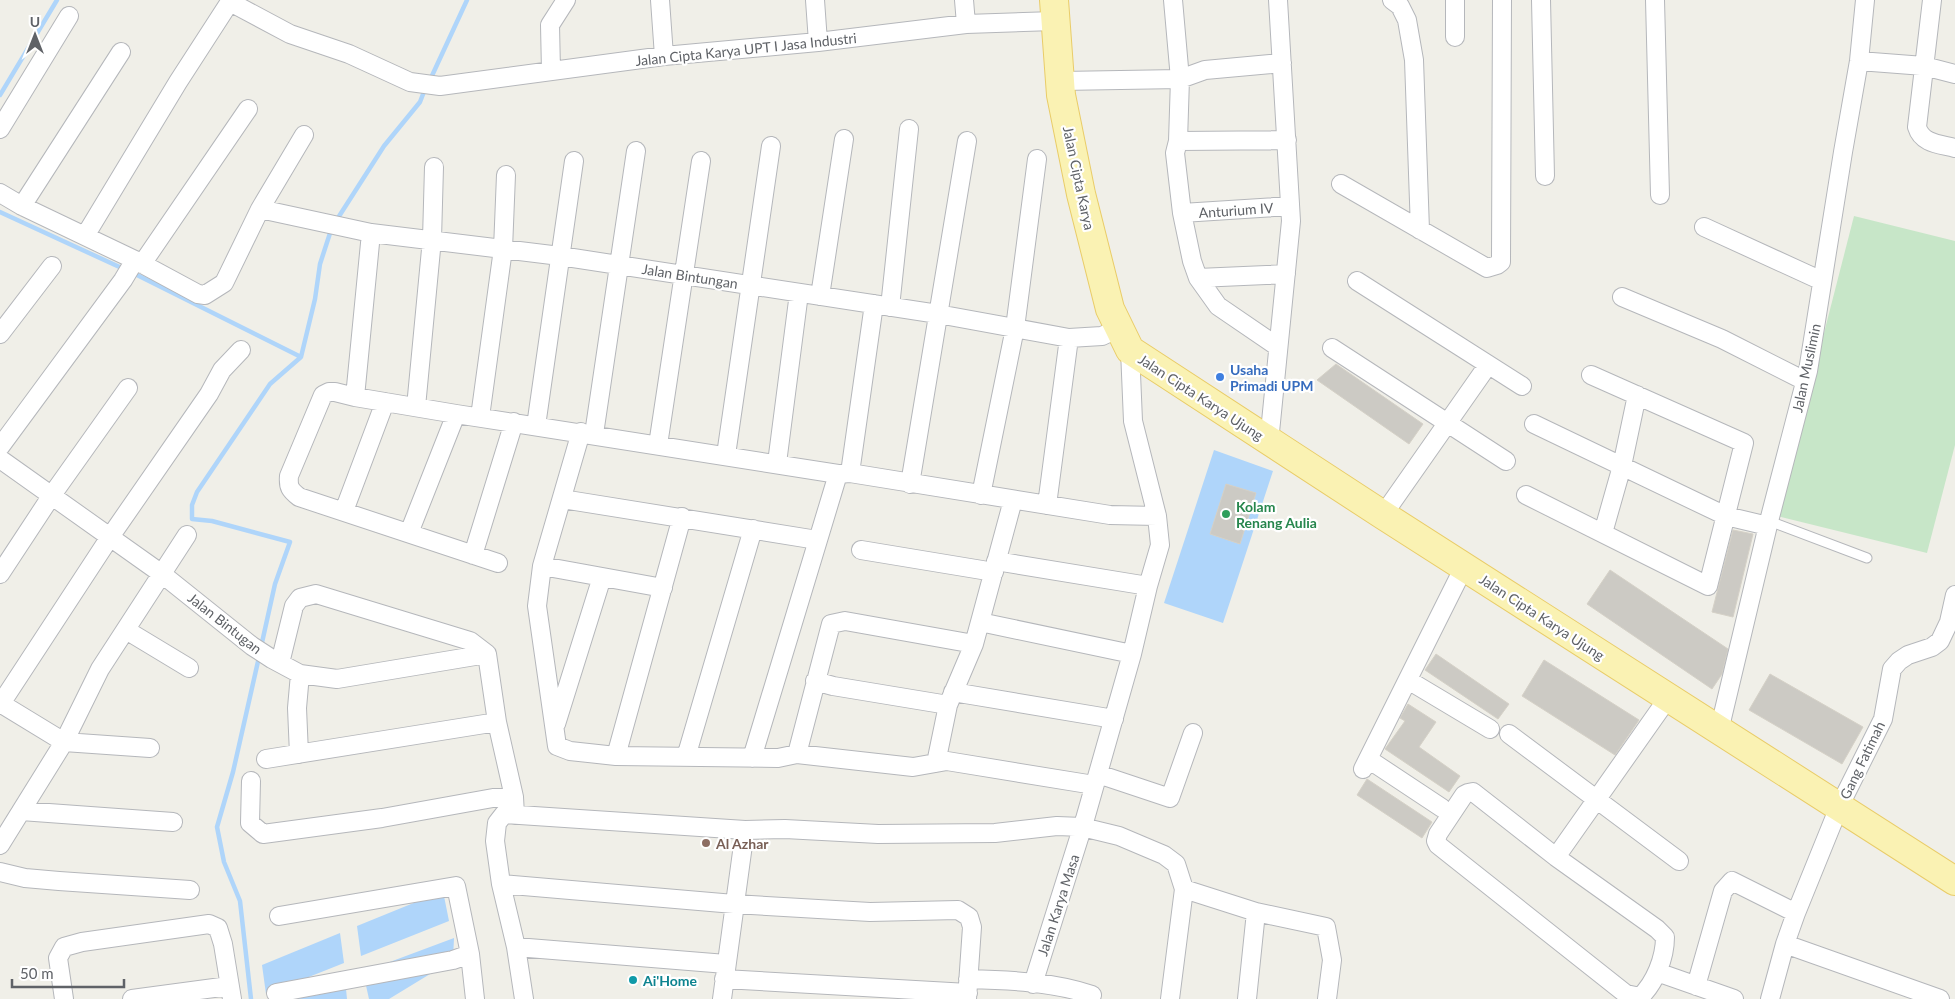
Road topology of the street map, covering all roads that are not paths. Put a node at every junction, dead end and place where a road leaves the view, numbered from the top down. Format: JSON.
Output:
{"nodes":[{"id":1,"x":566,"y":0,"type":"edge"},
{"id":2,"x":660,"y":0,"type":"edge"},
{"id":3,"x":816,"y":0,"type":"edge"},
{"id":4,"x":964,"y":0,"type":"edge"},
{"id":5,"x":1173,"y":0,"type":"edge"},
{"id":6,"x":1278,"y":0,"type":"edge"},
{"id":7,"x":1392,"y":0,"type":"edge"},
{"id":8,"x":1455,"y":0,"type":"edge"},
{"id":9,"x":1502,"y":0,"type":"edge"},
{"id":10,"x":1541,"y":0,"type":"edge"},
{"id":11,"x":1655,"y":0,"type":"edge"},
{"id":12,"x":1866,"y":0,"type":"edge"},
{"id":13,"x":1932,"y":0,"type":"edge"},
{"id":14,"x":231,"y":1,"type":"edge"},
{"id":15,"x":1054,"y":11,"type":"edge"},
{"id":16,"x":69,"y":16,"type":"dead end"},
{"id":17,"x":966,"y":24,"type":"junction"},
{"id":18,"x":1455,"y":37,"type":"dead end"},
{"id":19,"x":818,"y":42,"type":"junction"},
{"id":20,"x":121,"y":52,"type":"dead end"},
{"id":21,"x":664,"y":56,"type":"junction"},
{"id":22,"x":1859,"y":61,"type":"junction"},
{"id":23,"x":1282,"y":63,"type":"junction"},
{"id":24,"x":1924,"y":66,"type":"junction"},
{"id":25,"x":551,"y":71,"type":"junction"},
{"id":26,"x":1955,"y":74,"type":"edge"},
{"id":27,"x":1180,"y":79,"type":"junction"},
{"id":28,"x":1060,"y":80,"type":"junction"},
{"id":29,"x":248,"y":109,"type":"dead end"},
{"id":30,"x":0,"y":129,"type":"edge"},
{"id":31,"x":909,"y":129,"type":"dead end"},
{"id":32,"x":304,"y":135,"type":"dead end"},
{"id":33,"x":844,"y":139,"type":"dead end"},
{"id":34,"x":1287,"y":140,"type":"junction"},
{"id":35,"x":967,"y":141,"type":"dead end"},
{"id":36,"x":1178,"y":142,"type":"junction"},
{"id":37,"x":771,"y":146,"type":"dead end"},
{"id":38,"x":1955,"y":148,"type":"edge"},
{"id":39,"x":636,"y":151,"type":"dead end"},
{"id":40,"x":1037,"y":159,"type":"dead end"},
{"id":41,"x":574,"y":161,"type":"dead end"},
{"id":42,"x":701,"y":161,"type":"dead end"},
{"id":43,"x":434,"y":166,"type":"dead end"},
{"id":44,"x":506,"y":175,"type":"dead end"},
{"id":45,"x":1545,"y":176,"type":"dead end"},
{"id":46,"x":1341,"y":184,"type":"dead end"},
{"id":47,"x":0,"y":193,"type":"edge"},
{"id":48,"x":1660,"y":195,"type":"dead end"},
{"id":49,"x":22,"y":206,"type":"junction"},
{"id":50,"x":1290,"y":206,"type":"junction"},
{"id":51,"x":260,"y":208,"type":"junction"},
{"id":52,"x":1182,"y":213,"type":"junction"},
{"id":53,"x":1704,"y":227,"type":"dead end"},
{"id":54,"x":1420,"y":230,"type":"junction"},
{"id":55,"x":371,"y":233,"type":"junction"},
{"id":56,"x":85,"y":236,"type":"junction"},
{"id":57,"x":432,"y":239,"type":"junction"},
{"id":58,"x":503,"y":249,"type":"junction"},
{"id":59,"x":560,"y":256,"type":"junction"},
{"id":60,"x":619,"y":265,"type":"junction"},
{"id":61,"x":52,"y":266,"type":"dead end"},
{"id":62,"x":133,"y":268,"type":"junction"},
{"id":63,"x":1286,"y":274,"type":"junction"},
{"id":64,"x":684,"y":275,"type":"junction"},
{"id":65,"x":1198,"y":278,"type":"junction"},
{"id":66,"x":1357,"y":281,"type":"dead end"},
{"id":67,"x":1822,"y":281,"type":"junction"},
{"id":68,"x":751,"y":285,"type":"junction"},
{"id":69,"x":799,"y":293,"type":"junction"},
{"id":70,"x":820,"y":296,"type":"junction"},
{"id":71,"x":1622,"y":297,"type":"dead end"},
{"id":72,"x":882,"y":306,"type":"junction"},
{"id":73,"x":938,"y":314,"type":"junction"},
{"id":74,"x":1015,"y":328,"type":"junction"},
{"id":75,"x":0,"y":334,"type":"edge"},
{"id":76,"x":1068,"y":338,"type":"junction"},
{"id":77,"x":1125,"y":339,"type":"junction"},
{"id":78,"x":1278,"y":347,"type":"junction"},
{"id":79,"x":1332,"y":348,"type":"dead end"},
{"id":80,"x":241,"y":350,"type":"dead end"},
{"id":81,"x":1488,"y":365,"type":"junction"},
{"id":82,"x":1591,"y":375,"type":"dead end"},
{"id":83,"x":1805,"y":381,"type":"junction"},
{"id":84,"x":1522,"y":386,"type":"dead end"},
{"id":85,"x":128,"y":388,"type":"dead end"},
{"id":86,"x":1636,"y":395,"type":"junction"},
{"id":87,"x":355,"y":397,"type":"junction"},
{"id":88,"x":386,"y":402,"type":"junction"},
{"id":89,"x":416,"y":407,"type":"junction"},
{"id":90,"x":456,"y":414,"type":"junction"},
{"id":91,"x":480,"y":417,"type":"junction"},
{"id":92,"x":514,"y":422,"type":"junction"},
{"id":93,"x":1448,"y":423,"type":"junction"},
{"id":94,"x":1534,"y":424,"type":"dead end"},
{"id":95,"x":536,"y":426,"type":"junction"},
{"id":96,"x":1270,"y":432,"type":"dead end"},
{"id":97,"x":588,"y":434,"type":"junction"},
{"id":98,"x":658,"y":445,"type":"junction"},
{"id":99,"x":0,"y":447,"type":"edge"},
{"id":100,"x":726,"y":455,"type":"junction"},
{"id":101,"x":0,"y":459,"type":"edge"},
{"id":102,"x":1506,"y":461,"type":"dead end"},
{"id":103,"x":777,"y":463,"type":"junction"},
{"id":104,"x":1622,"y":466,"type":"junction"},
{"id":105,"x":844,"y":473,"type":"junction"},
{"id":106,"x":910,"y":484,"type":"junction"},
{"id":107,"x":52,"y":495,"type":"junction"},
{"id":108,"x":981,"y":495,"type":"junction"},
{"id":109,"x":1526,"y":495,"type":"dead end"},
{"id":110,"x":562,"y":499,"type":"junction"},
{"id":111,"x":1013,"y":500,"type":"junction"},
{"id":112,"x":1047,"y":505,"type":"junction"},
{"id":113,"x":344,"y":511,"type":"junction"},
{"id":114,"x":1383,"y":515,"type":"junction"},
{"id":115,"x":1157,"y":516,"type":"junction"},
{"id":116,"x":1726,"y":516,"type":"junction"},
{"id":117,"x":682,"y":518,"type":"junction"},
{"id":118,"x":1769,"y":523,"type":"junction"},
{"id":119,"x":753,"y":529,"type":"junction"},
{"id":120,"x":409,"y":533,"type":"junction"},
{"id":121,"x":1603,"y":533,"type":"junction"},
{"id":122,"x":187,"y":535,"type":"dead end"},
{"id":123,"x":110,"y":537,"type":"junction"},
{"id":124,"x":817,"y":540,"type":"junction"},
{"id":125,"x":861,"y":550,"type":"dead end"},
{"id":126,"x":473,"y":555,"type":"junction"},
{"id":127,"x":1867,"y":558,"type":"dead end"},
{"id":128,"x":498,"y":563,"type":"dead end"},
{"id":129,"x":542,"y":566,"type":"junction"},
{"id":130,"x":995,"y":566,"type":"junction"},
{"id":131,"x":1464,"y":567,"type":"junction"},
{"id":132,"x":0,"y":574,"type":"edge"},
{"id":133,"x":162,"y":574,"type":"junction"},
{"id":134,"x":602,"y":577,"type":"junction"},
{"id":135,"x":1148,"y":586,"type":"junction"},
{"id":136,"x":663,"y":588,"type":"junction"},
{"id":137,"x":1955,"y":595,"type":"edge"},
{"id":138,"x":980,"y":622,"type":"junction"},
{"id":139,"x":126,"y":630,"type":"junction"},
{"id":140,"x":974,"y":644,"type":"junction"},
{"id":141,"x":487,"y":654,"type":"junction"},
{"id":142,"x":1132,"y":654,"type":"junction"},
{"id":143,"x":276,"y":661,"type":"junction"},
{"id":144,"x":189,"y":668,"type":"dead end"},
{"id":145,"x":300,"y":674,"type":"junction"},
{"id":146,"x":1408,"y":680,"type":"junction"},
{"id":147,"x":815,"y":681,"type":"junction"},
{"id":148,"x":1668,"y":698,"type":"junction"},
{"id":149,"x":951,"y":699,"type":"junction"},
{"id":150,"x":0,"y":704,"type":"edge"},
{"id":151,"x":1114,"y":719,"type":"junction"},
{"id":152,"x":497,"y":722,"type":"junction"},
{"id":153,"x":1490,"y":729,"type":"dead end"},
{"id":154,"x":554,"y":730,"type":"junction"},
{"id":155,"x":1719,"y":730,"type":"junction"},
{"id":156,"x":1193,"y":733,"type":"dead end"},
{"id":157,"x":1509,"y":734,"type":"dead end"},
{"id":158,"x":64,"y":742,"type":"junction"},
{"id":159,"x":150,"y":748,"type":"dead end"},
{"id":160,"x":299,"y":754,"type":"junction"},
{"id":161,"x":797,"y":754,"type":"junction"},
{"id":162,"x":616,"y":756,"type":"junction"},
{"id":163,"x":686,"y":757,"type":"junction"},
{"id":164,"x":752,"y":758,"type":"junction"},
{"id":165,"x":266,"y":759,"type":"dead end"},
{"id":166,"x":936,"y":762,"type":"junction"},
{"id":167,"x":1096,"y":780,"type":"junction"},
{"id":168,"x":251,"y":781,"type":"dead end"},
{"id":169,"x":514,"y":797,"type":"junction"},
{"id":170,"x":1597,"y":800,"type":"junction"},
{"id":171,"x":1839,"y":807,"type":"junction"},
{"id":172,"x":1442,"y":808,"type":"dead end"},
{"id":173,"x":21,"y":810,"type":"junction"},
{"id":174,"x":515,"y":815,"type":"junction"},
{"id":175,"x":172,"y":822,"type":"dead end"},
{"id":176,"x":1082,"y":827,"type":"junction"},
{"id":177,"x":745,"y":830,"type":"junction"},
{"id":178,"x":0,"y":845,"type":"edge"},
{"id":179,"x":1556,"y":857,"type":"junction"},
{"id":180,"x":1679,"y":861,"type":"dead end"},
{"id":181,"x":0,"y":872,"type":"edge"},
{"id":182,"x":1955,"y":881,"type":"edge"},
{"id":183,"x":501,"y":884,"type":"junction"},
{"id":184,"x":1184,"y":889,"type":"junction"},
{"id":185,"x":190,"y":890,"type":"dead end"},
{"id":186,"x":734,"y":904,"type":"junction"},
{"id":187,"x":1256,"y":912,"type":"junction"},
{"id":188,"x":1796,"y":913,"type":"junction"},
{"id":189,"x":279,"y":916,"type":"dead end"},
{"id":190,"x":1785,"y":944,"type":"junction"},
{"id":191,"x":516,"y":947,"type":"junction"},
{"id":192,"x":470,"y":954,"type":"junction"},
{"id":193,"x":725,"y":971,"type":"junction"},
{"id":194,"x":1657,"y":972,"type":"junction"},
{"id":195,"x":1033,"y":984,"type":"junction"},
{"id":196,"x":1696,"y":986,"type":"junction"},
{"id":197,"x":968,"y":990,"type":"edge"},
{"id":198,"x":230,"y":992,"type":"edge"},
{"id":199,"x":276,"y":993,"type":"dead end"},
{"id":200,"x":837,"y":993,"type":"edge"},
{"id":201,"x":1097,"y":998,"type":"edge"},
{"id":202,"x":64,"y":999,"type":"edge"},
{"id":203,"x":132,"y":999,"type":"edge"},
{"id":204,"x":475,"y":999,"type":"edge"},
{"id":205,"x":524,"y":999,"type":"edge"},
{"id":206,"x":722,"y":999,"type":"edge"},
{"id":207,"x":1170,"y":999,"type":"edge"},
{"id":208,"x":1247,"y":999,"type":"edge"},
{"id":209,"x":1326,"y":999,"type":"edge"},
{"id":210,"x":1734,"y":999,"type":"edge"},
{"id":211,"x":1770,"y":999,"type":"edge"},
{"id":212,"x":1940,"y":999,"type":"edge"}],
"edges":[{"from":1,"to":25,"type":"street"},
{"from":2,"to":21,"type":"street"},
{"from":3,"to":19,"type":"street"},
{"from":4,"to":17,"type":"street"},
{"from":5,"to":27,"type":"street"},
{"from":6,"to":23,"type":"street"},
{"from":7,"to":54,"type":"street"},
{"from":8,"to":18,"type":"street"},
{"from":9,"to":54,"type":"street"},
{"from":10,"to":45,"type":"street"},
{"from":11,"to":48,"type":"street"},
{"from":12,"to":22,"type":"street","name":"Jalan Muslimin"},
{"from":13,"to":24,"type":"street"},
{"from":14,"to":25,"type":"street","name":"Jalan Cipta Karya UPT I Jasa Industri"},
{"from":14,"to":56,"type":"street"},
{"from":15,"to":17,"type":"street","name":"Jalan Cipta Karya UPT I Jasa Industri"},
{"from":15,"to":28,"type":"main road","name":"Jalan Cipta Karya"},
{"from":16,"to":30,"type":"street"},
{"from":17,"to":19,"type":"street","name":"Jalan Cipta Karya UPT I Jasa Industri"},
{"from":19,"to":21,"type":"street","name":"Jalan Cipta Karya UPT I Jasa Industri"},
{"from":20,"to":49,"type":"street"},
{"from":21,"to":25,"type":"street","name":"Jalan Cipta Karya UPT I Jasa Industri"},
{"from":22,"to":24,"type":"street"},
{"from":22,"to":67,"type":"street","name":"Jalan Muslimin"},
{"from":23,"to":27,"type":"street"},
{"from":23,"to":34,"type":"street"},
{"from":24,"to":26,"type":"street"},
{"from":24,"to":38,"type":"street"},
{"from":27,"to":28,"type":"street"},
{"from":27,"to":36,"type":"street"},
{"from":28,"to":77,"type":"main road","name":"Jalan Cipta Karya"},
{"from":29,"to":62,"type":"street"},
{"from":31,"to":72,"type":"street"},
{"from":32,"to":51,"type":"street"},
{"from":33,"to":70,"type":"street"},
{"from":34,"to":36,"type":"street"},
{"from":34,"to":50,"type":"street"},
{"from":35,"to":73,"type":"street"},
{"from":36,"to":52,"type":"street"},
{"from":37,"to":68,"type":"street"},
{"from":39,"to":60,"type":"street"},
{"from":40,"to":74,"type":"street"},
{"from":41,"to":59,"type":"street"},
{"from":42,"to":64,"type":"street"},
{"from":43,"to":57,"type":"street"},
{"from":44,"to":58,"type":"street"},
{"from":46,"to":54,"type":"street"},
{"from":47,"to":49,"type":"street"},
{"from":49,"to":56,"type":"street"},
{"from":50,"to":52,"type":"street","name":"Anturium IV"},
{"from":50,"to":63,"type":"street"},
{"from":51,"to":55,"type":"street","name":"Jalan Bintungan"},
{"from":51,"to":62,"type":"street"},
{"from":52,"to":65,"type":"street"},
{"from":53,"to":67,"type":"street"},
{"from":55,"to":57,"type":"street","name":"Jalan Bintungan"},
{"from":55,"to":87,"type":"street"},
{"from":56,"to":62,"type":"street"},
{"from":57,"to":58,"type":"street","name":"Jalan Bintungan"},
{"from":57,"to":89,"type":"street"},
{"from":58,"to":59,"type":"street","name":"Jalan Bintungan"},
{"from":58,"to":91,"type":"street"},
{"from":59,"to":60,"type":"street","name":"Jalan Bintungan"},
{"from":59,"to":95,"type":"street"},
{"from":60,"to":64,"type":"street","name":"Jalan Bintungan"},
{"from":60,"to":97,"type":"street"},
{"from":61,"to":75,"type":"street"},
{"from":62,"to":99,"type":"street"},
{"from":63,"to":65,"type":"street"},
{"from":63,"to":78,"type":"street"},
{"from":64,"to":68,"type":"street","name":"Jalan Bintungan"},
{"from":64,"to":98,"type":"street"},
{"from":65,"to":78,"type":"street"},
{"from":66,"to":81,"type":"street"},
{"from":67,"to":83,"type":"street","name":"Jalan Muslimin"},
{"from":68,"to":69,"type":"street","name":"Jalan Bintungan"},
{"from":68,"to":100,"type":"street"},
{"from":69,"to":70,"type":"street","name":"Jalan Bintungan"},
{"from":69,"to":103,"type":"street"},
{"from":70,"to":72,"type":"street","name":"Jalan Bintungan"},
{"from":71,"to":83,"type":"street"},
{"from":72,"to":73,"type":"street","name":"Jalan Bintungan"},
{"from":72,"to":105,"type":"street"},
{"from":73,"to":74,"type":"street","name":"Jalan Bintungan"},
{"from":73,"to":106,"type":"street"},
{"from":74,"to":76,"type":"street","name":"Jalan Bintungan"},
{"from":74,"to":108,"type":"street"},
{"from":76,"to":77,"type":"street","name":"Jalan Bintungan"},
{"from":76,"to":112,"type":"street"},
{"from":77,"to":114,"type":"main road","name":"Jalan Cipta Karya Ujung"},
{"from":77,"to":115,"type":"street","name":"Jalan Karya Masa"},
{"from":78,"to":96,"type":"street"},
{"from":79,"to":93,"type":"street"},
{"from":80,"to":123,"type":"street"},
{"from":81,"to":84,"type":"street"},
{"from":81,"to":93,"type":"street"},
{"from":82,"to":86,"type":"street"},
{"from":83,"to":118,"type":"street","name":"Jalan Muslimin"},
{"from":85,"to":107,"type":"street"},
{"from":86,"to":104,"type":"street"},
{"from":86,"to":116,"type":"street"},
{"from":87,"to":88,"type":"street"},
{"from":87,"to":113,"type":"street"},
{"from":88,"to":89,"type":"street"},
{"from":88,"to":113,"type":"street"},
{"from":89,"to":90,"type":"street"},
{"from":90,"to":91,"type":"street"},
{"from":90,"to":120,"type":"street"},
{"from":91,"to":92,"type":"street"},
{"from":92,"to":95,"type":"street"},
{"from":92,"to":126,"type":"street"},
{"from":93,"to":102,"type":"street"},
{"from":93,"to":114,"type":"street"},
{"from":94,"to":104,"type":"street"},
{"from":95,"to":97,"type":"street"},
{"from":97,"to":98,"type":"street"},
{"from":97,"to":110,"type":"street"},
{"from":98,"to":100,"type":"street"},
{"from":100,"to":103,"type":"street"},
{"from":101,"to":107,"type":"street","name":"Jalan Bintugan"},
{"from":103,"to":105,"type":"street"},
{"from":104,"to":116,"type":"street"},
{"from":104,"to":121,"type":"street"},
{"from":105,"to":106,"type":"street"},
{"from":105,"to":124,"type":"street"},
{"from":106,"to":108,"type":"street"},
{"from":107,"to":123,"type":"street","name":"Jalan Bintugan"},
{"from":107,"to":132,"type":"street"},
{"from":108,"to":111,"type":"street"},
{"from":109,"to":121,"type":"street"},
{"from":110,"to":117,"type":"street"},
{"from":110,"to":129,"type":"street"},
{"from":111,"to":112,"type":"street"},
{"from":111,"to":130,"type":"street"},
{"from":112,"to":115,"type":"street"},
{"from":113,"to":120,"type":"street"},
{"from":114,"to":131,"type":"main road","name":"Jalan Cipta Karya Ujung"},
{"from":115,"to":135,"type":"street","name":"Jalan Karya Masa"},
{"from":116,"to":118,"type":"street"},
{"from":116,"to":121,"type":"street"},
{"from":117,"to":119,"type":"street"},
{"from":117,"to":136,"type":"street"},
{"from":118,"to":127,"type":"lane"},
{"from":118,"to":155,"type":"street","name":"Jalan Muslimin"},
{"from":119,"to":124,"type":"street"},
{"from":119,"to":163,"type":"street"},
{"from":120,"to":126,"type":"street"},
{"from":122,"to":133,"type":"street"},
{"from":123,"to":133,"type":"street","name":"Jalan Bintugan"},
{"from":123,"to":150,"type":"street"},
{"from":124,"to":164,"type":"street"},
{"from":125,"to":130,"type":"street"},
{"from":126,"to":128,"type":"street"},
{"from":129,"to":134,"type":"street"},
{"from":129,"to":154,"type":"street"},
{"from":130,"to":135,"type":"street"},
{"from":130,"to":138,"type":"street"},
{"from":131,"to":146,"type":"street"},
{"from":131,"to":148,"type":"main road","name":"Jalan Cipta Karya Ujung"},
{"from":133,"to":139,"type":"street"},
{"from":133,"to":143,"type":"street","name":"Jalan Bintugan"},
{"from":134,"to":136,"type":"street"},
{"from":134,"to":154,"type":"street"},
{"from":135,"to":142,"type":"street","name":"Jalan Karya Masa"},
{"from":136,"to":162,"type":"street"},
{"from":137,"to":171,"type":"street","name":"Gang Fatimah"},
{"from":138,"to":140,"type":"street"},
{"from":138,"to":142,"type":"street"},
{"from":139,"to":144,"type":"street"},
{"from":139,"to":158,"type":"street"},
{"from":140,"to":147,"type":"street"},
{"from":140,"to":149,"type":"street"},
{"from":141,"to":143,"type":"street"},
{"from":141,"to":145,"type":"street","name":"Jalan Bintugan"},
{"from":141,"to":152,"type":"street"},
{"from":142,"to":151,"type":"street","name":"Jalan Karya Masa"},
{"from":143,"to":145,"type":"street","name":"Jalan Bintugan"},
{"from":145,"to":160,"type":"street"},
{"from":146,"to":153,"type":"street"},
{"from":146,"to":172,"type":"street"},
{"from":147,"to":149,"type":"street"},
{"from":147,"to":161,"type":"street"},
{"from":148,"to":155,"type":"main road","name":"Jalan Cipta Karya Ujung"},
{"from":148,"to":170,"type":"street"},
{"from":149,"to":151,"type":"street"},
{"from":149,"to":166,"type":"street"},
{"from":150,"to":158,"type":"street"},
{"from":151,"to":167,"type":"street","name":"Jalan Karya Masa"},
{"from":152,"to":160,"type":"street"},
{"from":152,"to":169,"type":"street"},
{"from":154,"to":162,"type":"street"},
{"from":155,"to":171,"type":"main road","name":"Jalan Cipta Karya Ujung"},
{"from":156,"to":167,"type":"street"},
{"from":157,"to":170,"type":"street"},
{"from":158,"to":159,"type":"street"},
{"from":158,"to":173,"type":"street"},
{"from":160,"to":165,"type":"street"},
{"from":161,"to":164,"type":"street"},
{"from":161,"to":166,"type":"street"},
{"from":162,"to":163,"type":"street"},
{"from":163,"to":164,"type":"street"},
{"from":166,"to":167,"type":"street"},
{"from":167,"to":176,"type":"street","name":"Jalan Karya Masa"},
{"from":168,"to":169,"type":"street"},
{"from":169,"to":174,"type":"street"},
{"from":170,"to":179,"type":"street"},
{"from":170,"to":180,"type":"street"},
{"from":171,"to":182,"type":"main road","name":"Jalan Cipta Karya Ujung"},
{"from":171,"to":188,"type":"street","name":"Gang Fatimah"},
{"from":173,"to":175,"type":"street"},
{"from":173,"to":178,"type":"street"},
{"from":174,"to":177,"type":"street"},
{"from":174,"to":183,"type":"street"},
{"from":176,"to":177,"type":"street"},
{"from":176,"to":184,"type":"street"},
{"from":176,"to":195,"type":"street","name":"Jalan Karya Masa"},
{"from":177,"to":186,"type":"street"},
{"from":179,"to":194,"type":"street"},
{"from":179,"to":194,"type":"street"},
{"from":181,"to":185,"type":"street"},
{"from":183,"to":186,"type":"street"},
{"from":183,"to":191,"type":"street"},
{"from":184,"to":187,"type":"street"},
{"from":184,"to":207,"type":"street"},
{"from":186,"to":193,"type":"street"},
{"from":186,"to":197,"type":"street"},
{"from":187,"to":208,"type":"street"},
{"from":187,"to":209,"type":"street"},
{"from":188,"to":190,"type":"street","name":"Gang Fatimah"},
{"from":188,"to":196,"type":"street"},
{"from":189,"to":192,"type":"street"},
{"from":190,"to":211,"type":"street","name":"Gang Fatimah"},
{"from":190,"to":212,"type":"street"},
{"from":191,"to":193,"type":"street"},
{"from":191,"to":205,"type":"street"},
{"from":192,"to":199,"type":"street"},
{"from":192,"to":204,"type":"street"},
{"from":193,"to":200,"type":"street"},
{"from":193,"to":206,"type":"street"},
{"from":194,"to":196,"type":"street"},
{"from":195,"to":197,"type":"street"},
{"from":195,"to":201,"type":"street"},
{"from":196,"to":210,"type":"street"},
{"from":197,"to":200,"type":"street"},
{"from":198,"to":202,"type":"street"},
{"from":198,"to":203,"type":"street"}]}
